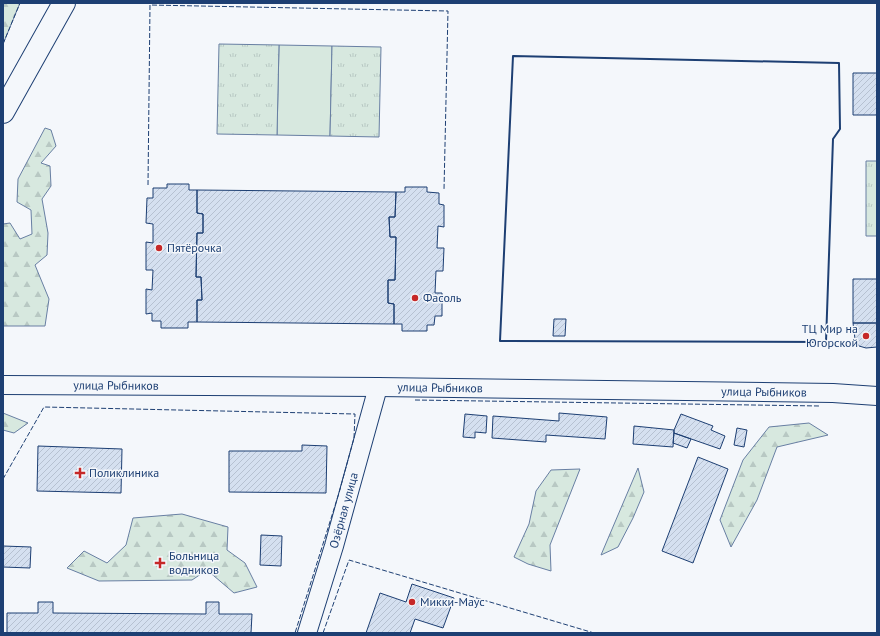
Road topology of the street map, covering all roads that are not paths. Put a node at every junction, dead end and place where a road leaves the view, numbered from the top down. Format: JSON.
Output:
{"nodes":[{"id":1,"x":64,"y":3,"type":"edge"},
{"id":2,"x":3,"y":112,"type":"edge"},
{"id":3,"x":3,"y":385,"type":"edge"},
{"id":4,"x":378,"y":387,"type":"junction"},
{"id":5,"x":877,"y":396,"type":"edge"},
{"id":6,"x":307,"y":633,"type":"edge"}],
"edges":[{"from":1,"to":2,"type":"main road"},
{"from":3,"to":4,"type":"street","name":"улица Рыбников"},
{"from":4,"to":5,"type":"street","name":"улица Рыбников"},
{"from":4,"to":6,"type":"street","name":"Озёрная улица"}]}
